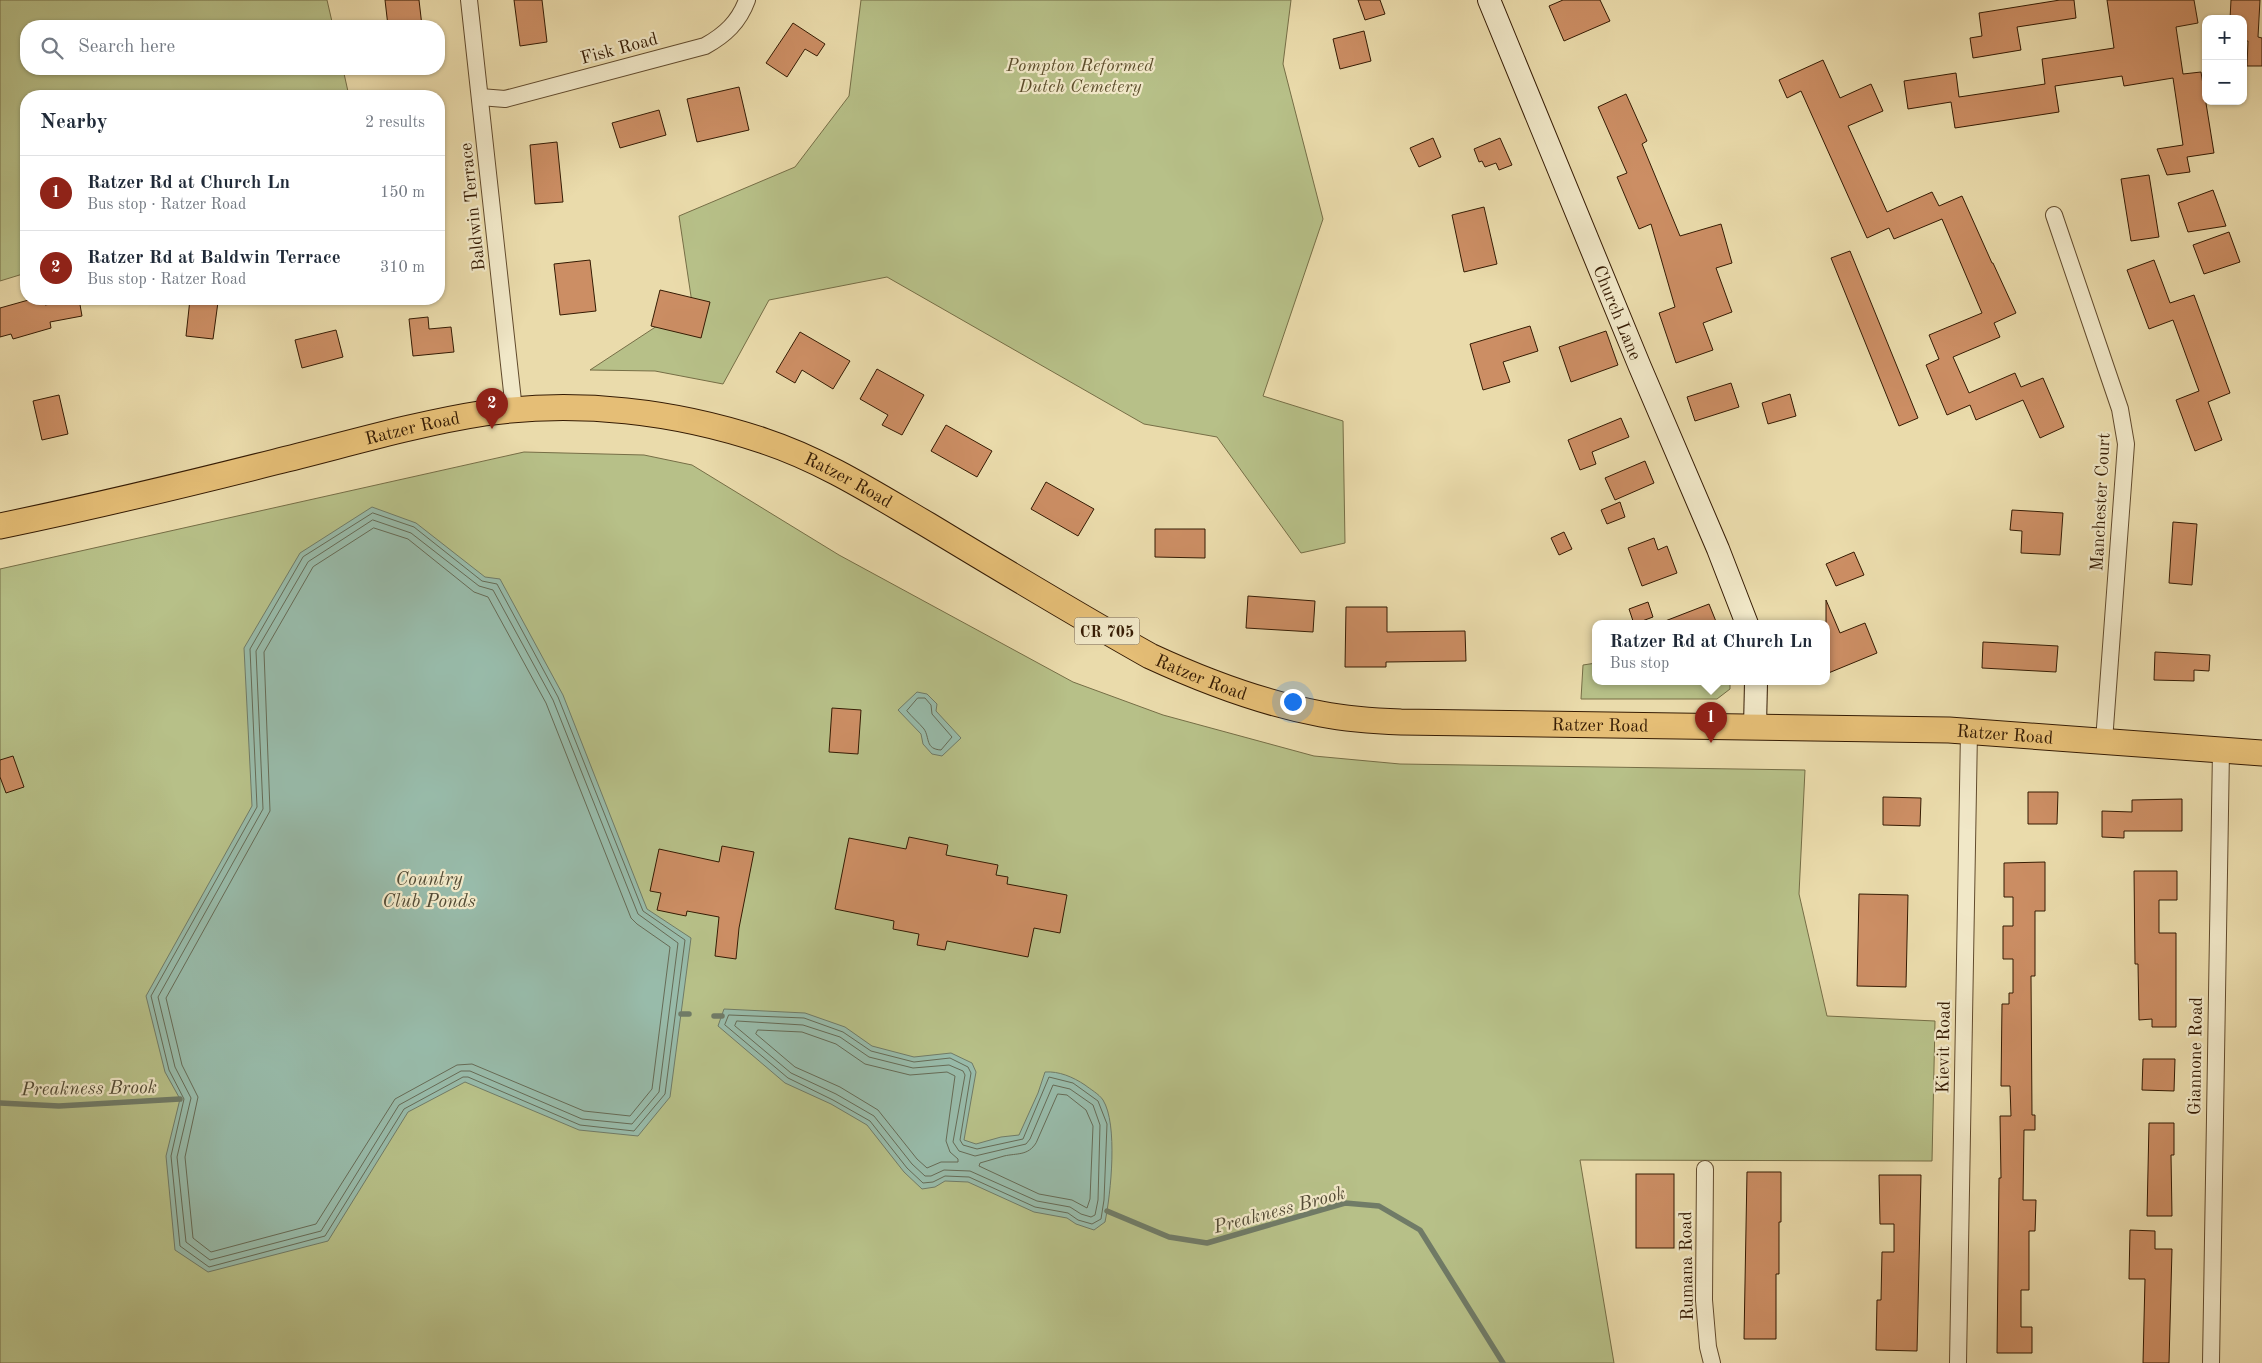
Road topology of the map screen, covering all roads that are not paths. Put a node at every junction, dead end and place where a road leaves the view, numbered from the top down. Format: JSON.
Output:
{"nodes":[{"id":1,"x":469,"y":0,"type":"edge"},
{"id":2,"x":747,"y":0,"type":"edge"},
{"id":3,"x":1489,"y":0,"type":"edge"},
{"id":4,"x":480,"y":97,"type":"junction"},
{"id":5,"x":2054,"y":214,"type":"dead end"},
{"id":6,"x":514,"y":410,"type":"junction"},
{"id":7,"x":0,"y":526,"type":"edge"},
{"id":8,"x":1745,"y":620,"type":"edge"},
{"id":9,"x":1756,"y":685,"type":"edge"},
{"id":10,"x":1755,"y":727,"type":"junction"},
{"id":11,"x":1969,"y":731,"type":"junction"},
{"id":12,"x":2104,"y":742,"type":"junction"},
{"id":13,"x":2221,"y":750,"type":"junction"},
{"id":14,"x":2262,"y":753,"type":"edge"},
{"id":15,"x":1705,"y":1169,"type":"dead end"},
{"id":16,"x":1712,"y":1363,"type":"edge"},
{"id":17,"x":1958,"y":1363,"type":"edge"},
{"id":18,"x":2211,"y":1363,"type":"edge"}],
"edges":[{"from":1,"to":4,"type":"street","name":"Baldwin Terrace"},
{"from":2,"to":4,"type":"street","name":"Fisk Road"},
{"from":3,"to":8,"type":"street","name":"Church Lane"},
{"from":4,"to":6,"type":"street","name":"Baldwin Terrace"},
{"from":5,"to":12,"type":"street","name":"Manchester Court"},
{"from":6,"to":7,"type":"main road","name":"Ratzer Road","number":"CR 705"},
{"from":6,"to":10,"type":"main road","name":"Ratzer Road","number":"CR 705"},
{"from":9,"to":10,"type":"street"},
{"from":10,"to":11,"type":"main road","name":"Ratzer Road","number":"CR 705"},
{"from":11,"to":12,"type":"main road","name":"Ratzer Road","number":"CR 705"},
{"from":11,"to":17,"type":"street","name":"Kievit Road"},
{"from":12,"to":13,"type":"main road","name":"Ratzer Road","number":"CR 705"},
{"from":13,"to":14,"type":"main road","name":"Ratzer Road","number":"CR 705"},
{"from":13,"to":18,"type":"street","name":"Giannone Road"},
{"from":15,"to":16,"type":"street","name":"Rumana Road"}]}
